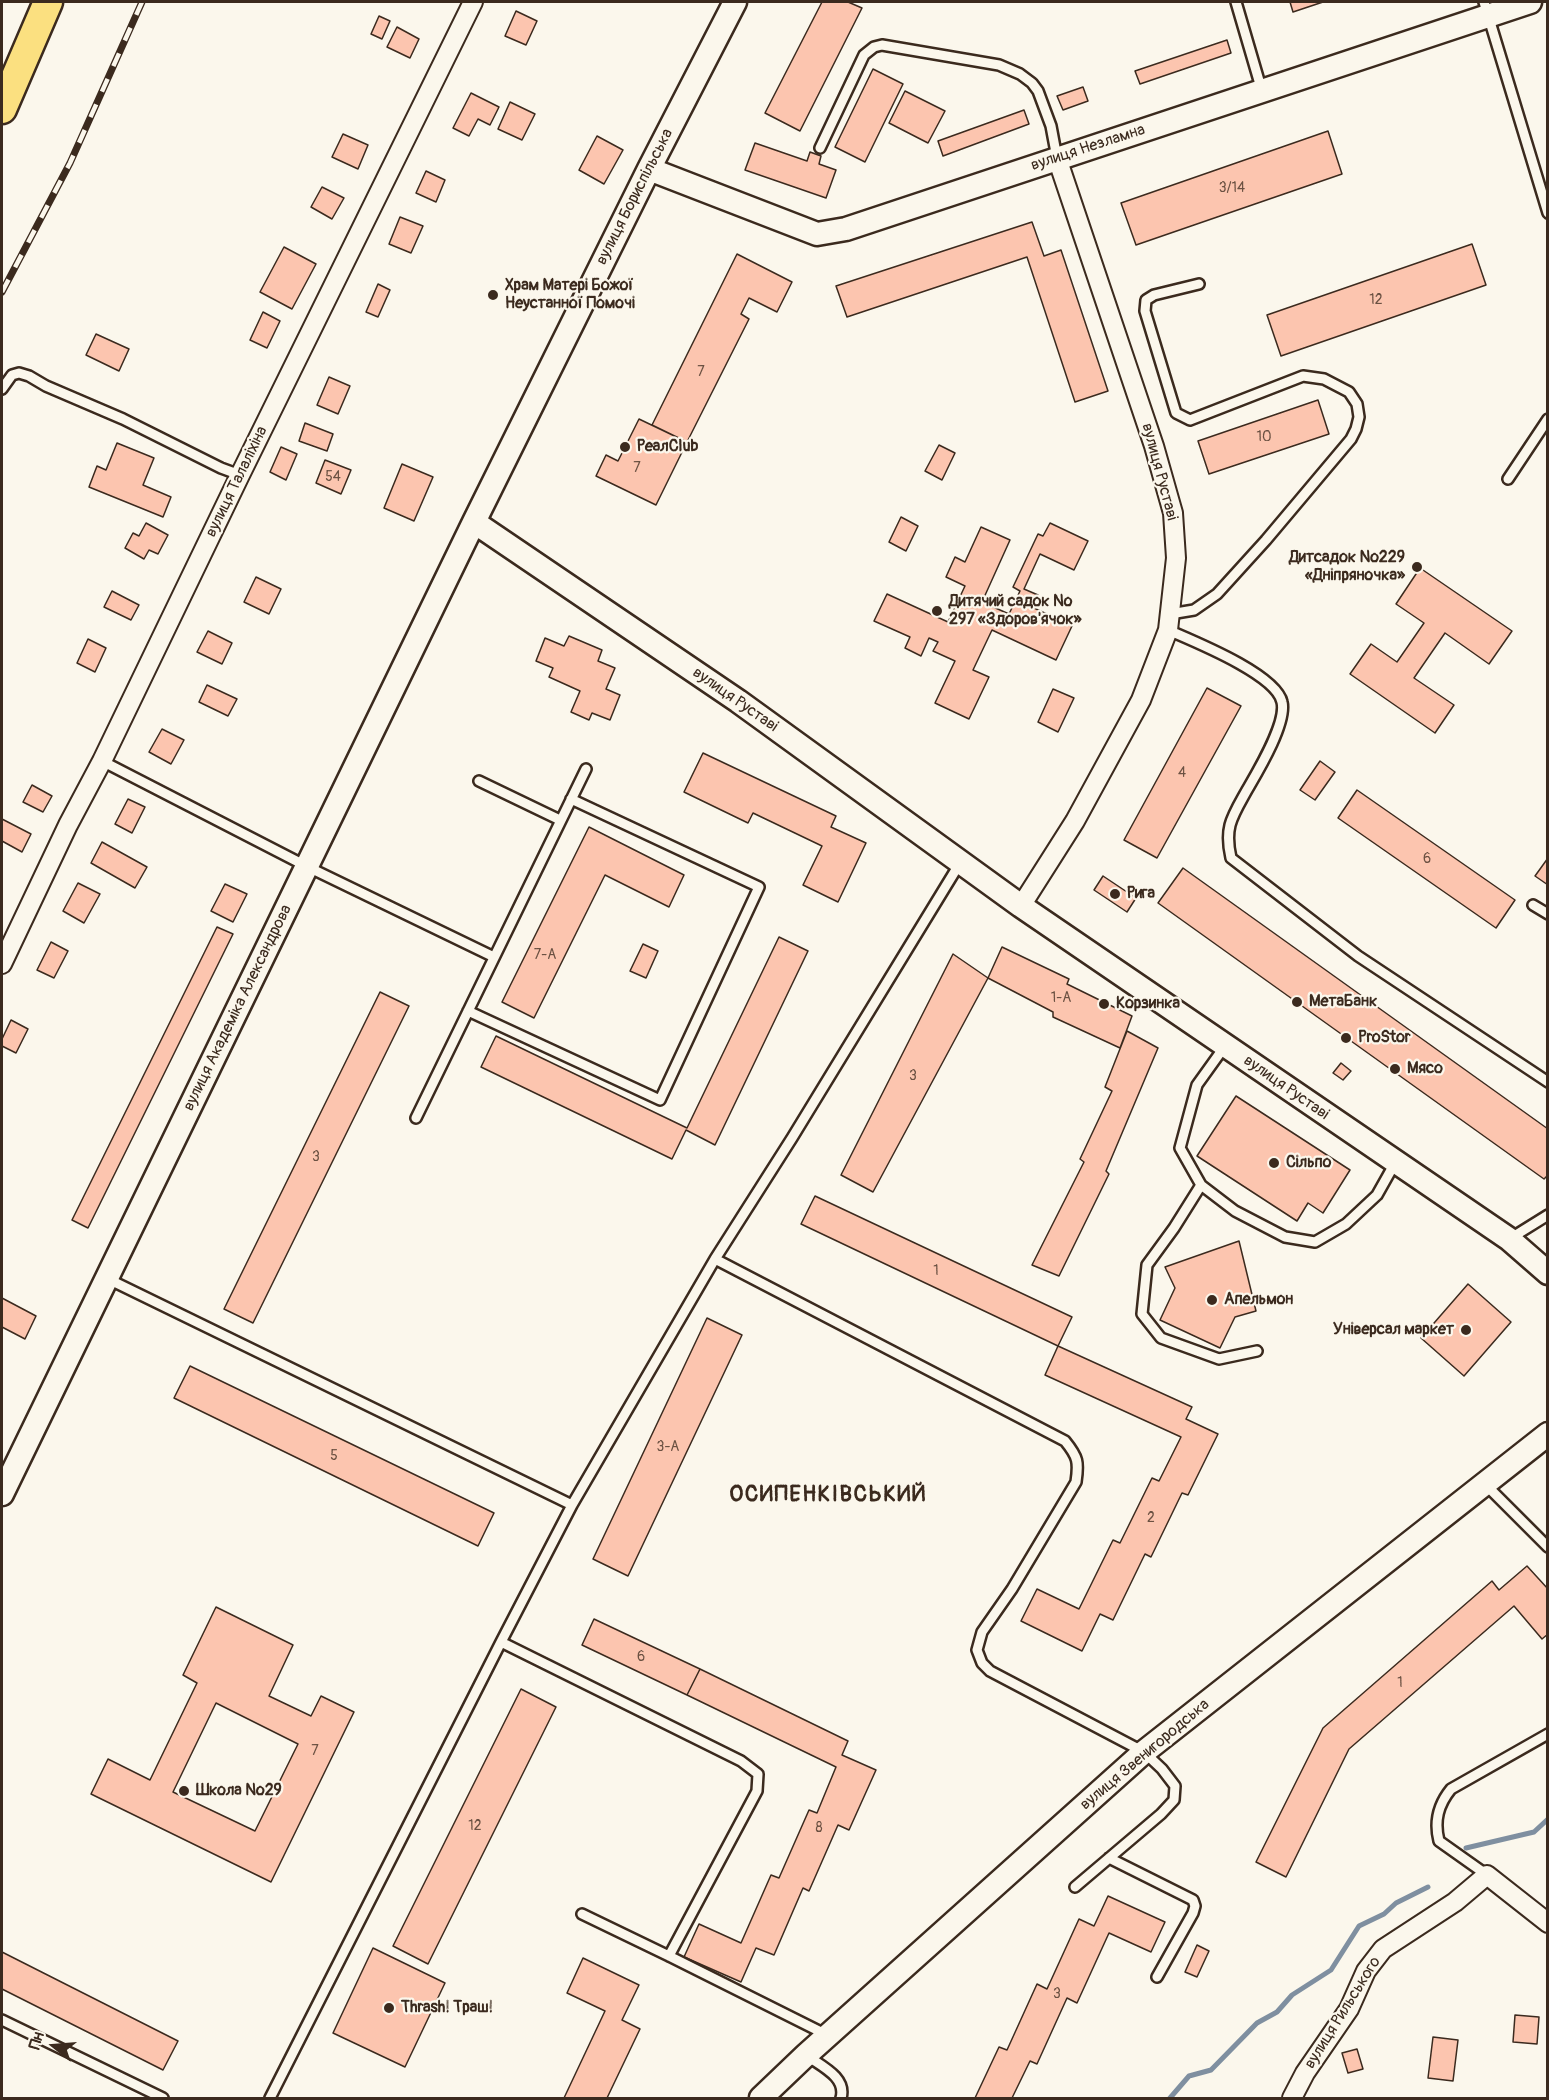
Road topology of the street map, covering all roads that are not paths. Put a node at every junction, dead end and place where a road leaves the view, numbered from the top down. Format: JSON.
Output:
{"nodes":[{"id":1,"x":48,"y":2,"type":"edge"},
{"id":2,"x":473,"y":2,"type":"edge"},
{"id":3,"x":735,"y":2,"type":"edge"},
{"id":4,"x":1236,"y":2,"type":"edge"},
{"id":5,"x":1530,"y":2,"type":"edge"},
{"id":6,"x":1486,"y":9,"type":"edge"},
{"id":7,"x":1262,"y":91,"type":"junction"},
{"id":8,"x":2,"y":109,"type":"edge"},
{"id":9,"x":820,"y":148,"type":"dead end"},
{"id":10,"x":1057,"y":158,"type":"junction"},
{"id":11,"x":649,"y":169,"type":"junction"},
{"id":12,"x":1548,"y":213,"type":"edge"},
{"id":13,"x":1199,"y":284,"type":"dead end"},
{"id":14,"x":2,"y":388,"type":"edge"},
{"id":15,"x":1548,"y":419,"type":"edge"},
{"id":16,"x":240,"y":475,"type":"junction"},
{"id":17,"x":1508,"y":479,"type":"dead end"},
{"id":18,"x":474,"y":522,"type":"junction"},
{"id":19,"x":1169,"y":622,"type":"junction"},
{"id":20,"x":102,"y":761,"type":"junction"},
{"id":21,"x":586,"y":769,"type":"dead end"},
{"id":22,"x":479,"y":781,"type":"dead end"},
{"id":23,"x":571,"y":799,"type":"junction"},
{"id":24,"x":560,"y":820,"type":"junction"},
{"id":25,"x":960,"y":862,"type":"junction"},
{"id":26,"x":308,"y":867,"type":"junction"},
{"id":27,"x":1533,"y":905,"type":"dead end"},
{"id":28,"x":1021,"y":906,"type":"junction"},
{"id":29,"x":1548,"y":914,"type":"edge"},
{"id":30,"x":494,"y":957,"type":"junction"},
{"id":31,"x":2,"y":964,"type":"edge"},
{"id":32,"x":468,"y":1011,"type":"junction"},
{"id":33,"x":1225,"y":1046,"type":"junction"},
{"id":34,"x":1548,"y":1082,"type":"edge"},
{"id":35,"x":416,"y":1118,"type":"dead end"},
{"id":36,"x":1395,"y":1163,"type":"junction"},
{"id":37,"x":1201,"y":1185,"type":"junction"},
{"id":38,"x":1548,"y":1215,"type":"edge"},
{"id":39,"x":1509,"y":1239,"type":"junction"},
{"id":40,"x":715,"y":1259,"type":"junction"},
{"id":41,"x":1548,"y":1273,"type":"edge"},
{"id":42,"x":106,"y":1278,"type":"junction"},
{"id":43,"x":1257,"y":1351,"type":"dead end"},
{"id":44,"x":1548,"y":1434,"type":"edge"},
{"id":45,"x":1485,"y":1484,"type":"junction"},
{"id":46,"x":2,"y":1494,"type":"edge"},
{"id":47,"x":573,"y":1505,"type":"junction"},
{"id":48,"x":1548,"y":1547,"type":"edge"},
{"id":49,"x":501,"y":1642,"type":"junction"},
{"id":50,"x":1548,"y":1734,"type":"edge"},
{"id":51,"x":1144,"y":1752,"type":"junction"},
{"id":52,"x":1109,"y":1858,"type":"junction"},
{"id":53,"x":1487,"y":1875,"type":"junction"},
{"id":54,"x":1075,"y":1887,"type":"dead end"},
{"id":55,"x":582,"y":1914,"type":"dead end"},
{"id":56,"x":1548,"y":1923,"type":"edge"},
{"id":57,"x":669,"y":1956,"type":"junction"},
{"id":58,"x":1156,"y":1977,"type":"dead end"},
{"id":59,"x":2,"y":2020,"type":"edge"},
{"id":60,"x":829,"y":2036,"type":"junction"},
{"id":61,"x":806,"y":2055,"type":"junction"},
{"id":62,"x":163,"y":2098,"type":"edge"},
{"id":63,"x":270,"y":2098,"type":"edge"},
{"id":64,"x":761,"y":2098,"type":"edge"},
{"id":65,"x":841,"y":2098,"type":"edge"},
{"id":66,"x":1292,"y":2098,"type":"edge"}],
"edges":[{"from":1,"to":8,"type":"main road"},
{"from":2,"to":16,"type":"street","name":"вулиця Талаліхіна"},
{"from":3,"to":11,"type":"street","name":"вулиця Бориспільська"},
{"from":4,"to":7,"type":"lane"},
{"from":5,"to":6,"type":"street","name":"вулиця Незламна"},
{"from":6,"to":7,"type":"street","name":"вулиця Незламна"},
{"from":6,"to":12,"type":"lane"},
{"from":7,"to":10,"type":"street","name":"вулиця Незламна"},
{"from":9,"to":10,"type":"lane"},
{"from":10,"to":11,"type":"street","name":"вулиця Незламна"},
{"from":10,"to":19,"type":"street","name":"вулиця Руставі"},
{"from":11,"to":18,"type":"street","name":"вулиця Бориспільська"},
{"from":13,"to":19,"type":"lane"},
{"from":14,"to":16,"type":"lane"},
{"from":15,"to":17,"type":"lane"},
{"from":16,"to":20,"type":"street","name":"вулиця Талаліхіна"},
{"from":18,"to":25,"type":"street","name":"вулиця Руставі"},
{"from":18,"to":26,"type":"street","name":"вулиця Академіка Александрова"},
{"from":19,"to":28,"type":"street","name":"вулиця Руставі"},
{"from":19,"to":34,"type":"lane"},
{"from":20,"to":26,"type":"lane"},
{"from":20,"to":31,"type":"street","name":"вулиця Талаліхіна"},
{"from":21,"to":23,"type":"lane"},
{"from":22,"to":24,"type":"lane"},
{"from":23,"to":24,"type":"lane"},
{"from":23,"to":32,"type":"lane"},
{"from":24,"to":30,"type":"lane"},
{"from":25,"to":28,"type":"street","name":"вулиця Руставі"},
{"from":25,"to":40,"type":"lane"},
{"from":26,"to":30,"type":"lane"},
{"from":26,"to":42,"type":"street","name":"вулиця Академіка Александрова"},
{"from":27,"to":29,"type":"lane"},
{"from":28,"to":33,"type":"street","name":"вулиця Руставі"},
{"from":30,"to":32,"type":"lane"},
{"from":32,"to":35,"type":"lane"},
{"from":33,"to":36,"type":"street","name":"вулиця Руставі"},
{"from":33,"to":37,"type":"lane"},
{"from":36,"to":37,"type":"lane"},
{"from":36,"to":39,"type":"street","name":"вулиця Руставі"},
{"from":37,"to":43,"type":"lane"},
{"from":38,"to":39,"type":"lane"},
{"from":39,"to":41,"type":"street","name":"вулиця Руставі"},
{"from":40,"to":47,"type":"lane"},
{"from":40,"to":51,"type":"lane"},
{"from":42,"to":46,"type":"street","name":"вулиця Академіка Александрова"},
{"from":42,"to":47,"type":"lane"},
{"from":44,"to":45,"type":"street","name":"вулиця Звенигородська"},
{"from":45,"to":48,"type":"lane"},
{"from":45,"to":51,"type":"street","name":"вулиця Звенигородська"},
{"from":47,"to":49,"type":"lane"},
{"from":49,"to":57,"type":"lane"},
{"from":49,"to":63,"type":"lane"},
{"from":50,"to":53,"type":"lane"},
{"from":51,"to":52,"type":"lane"},
{"from":51,"to":60,"type":"street","name":"вулиця Звенигородська"},
{"from":52,"to":54,"type":"lane"},
{"from":52,"to":58,"type":"lane"},
{"from":53,"to":56,"type":"street"},
{"from":53,"to":66,"type":"street","name":"вулиця Рильського"},
{"from":55,"to":57,"type":"lane"},
{"from":57,"to":60,"type":"lane"},
{"from":59,"to":62,"type":"lane"},
{"from":60,"to":61,"type":"street","name":"вулиця Звенигородська"},
{"from":61,"to":64,"type":"street","name":"вулиця Звенигородська"},
{"from":61,"to":65,"type":"lane"}]}
